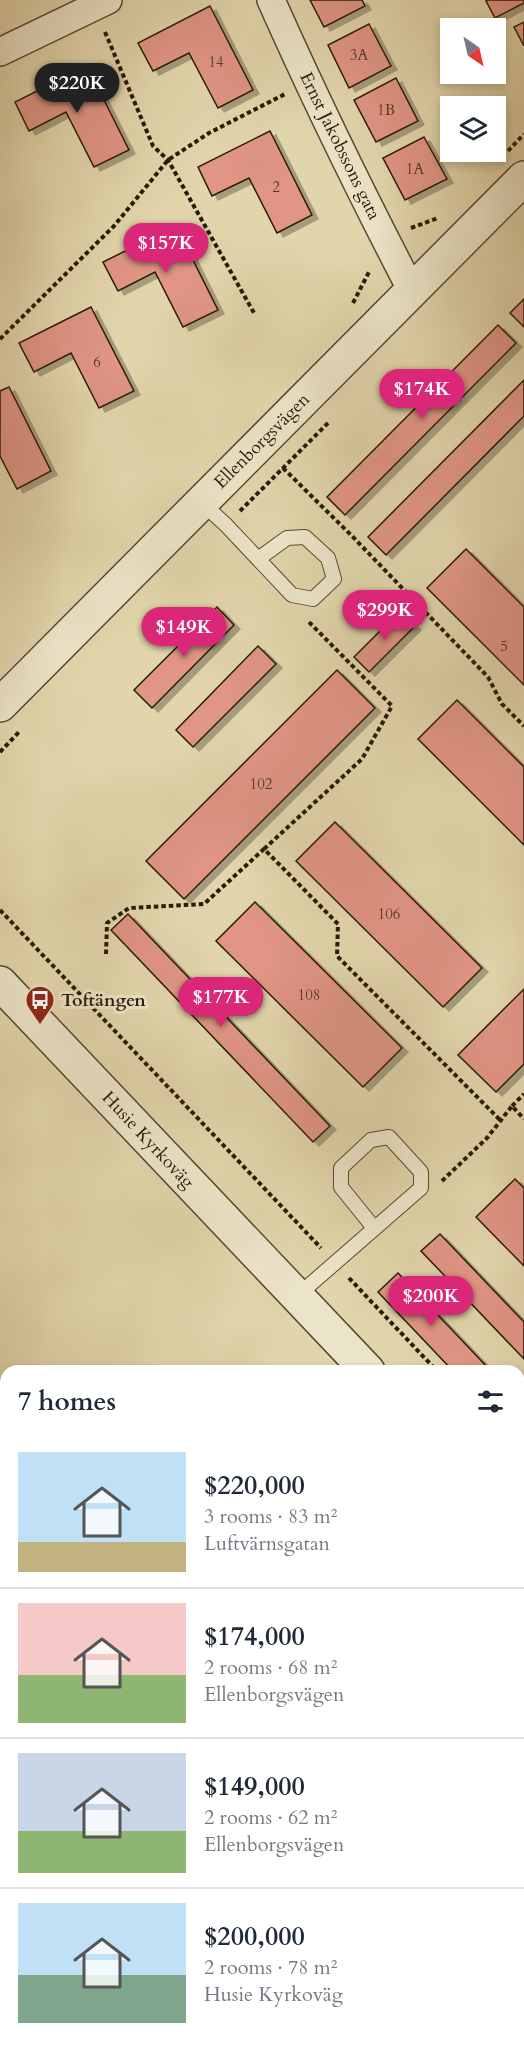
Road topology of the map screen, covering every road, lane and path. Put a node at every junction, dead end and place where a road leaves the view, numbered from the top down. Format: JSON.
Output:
{"nodes":[{"id":1,"x":271,"y":0,"type":"edge"},
{"id":2,"x":101,"y":3,"type":"edge"},
{"id":3,"x":0,"y":52,"type":"edge"},
{"id":4,"x":308,"y":82,"type":"junction"},
{"id":5,"x":524,"y":134,"type":"edge"},
{"id":6,"x":168,"y":160,"type":"junction"},
{"id":7,"x":516,"y":164,"type":"edge"},
{"id":8,"x":445,"y":212,"type":"dead end"},
{"id":9,"x":390,"y":249,"type":"junction"},
{"id":10,"x":412,"y":291,"type":"junction"},
{"id":11,"x":345,"y":311,"type":"dead end"},
{"id":12,"x":254,"y":313,"type":"dead end"},
{"id":13,"x":0,"y":339,"type":"edge"},
{"id":14,"x":283,"y":468,"type":"dead end"},
{"id":15,"x":201,"y":502,"type":"junction"},
{"id":16,"x":258,"y":559,"type":"junction"},
{"id":17,"x":292,"y":595,"type":"junction"},
{"id":18,"x":0,"y":705,"type":"edge"},
{"id":19,"x":524,"y":726,"type":"edge"},
{"id":20,"x":264,"y":849,"type":"junction"},
{"id":21,"x":0,"y":910,"type":"edge"},
{"id":22,"x":106,"y":954,"type":"dead end"},
{"id":23,"x":0,"y":982,"type":"edge"},
{"id":24,"x":524,"y":1094,"type":"edge"},
{"id":25,"x":512,"y":1106,"type":"junction"},
{"id":26,"x":524,"y":1119,"type":"edge"},
{"id":27,"x":501,"y":1121,"type":"junction"},
{"id":28,"x":421,"y":1188,"type":"junction"},
{"id":29,"x":375,"y":1228,"type":"junction"},
{"id":30,"x":335,"y":1263,"type":"junction"},
{"id":31,"x":297,"y":1296,"type":"junction"},
{"id":32,"x":362,"y":1365,"type":"edge"},
{"id":33,"x":431,"y":1365,"type":"edge"}],
"edges":[{"from":1,"to":4,"type":"street","name":"Ernst Jakobssons gata"},
{"from":2,"to":3,"type":"street"},
{"from":2,"to":6,"type":"path"},
{"from":4,"to":6,"type":"path"},
{"from":4,"to":9,"type":"street","name":"Ernst Jakobssons gata"},
{"from":5,"to":7,"type":"path"},
{"from":6,"to":12,"type":"path"},
{"from":6,"to":13,"type":"path"},
{"from":7,"to":10,"type":"street","name":"Ellenborgsvägen"},
{"from":8,"to":9,"type":"path"},
{"from":9,"to":10,"type":"street","name":"Ernst Jakobssons gata"},
{"from":9,"to":11,"type":"path"},
{"from":10,"to":15,"type":"street","name":"Ellenborgsvägen"},
{"from":14,"to":19,"type":"path"},
{"from":15,"to":16,"type":"lane"},
{"from":15,"to":18,"type":"street","name":"Ellenborgsvägen"},
{"from":16,"to":17,"type":"lane"},
{"from":16,"to":17,"type":"lane"},
{"from":17,"to":20,"type":"path"},
{"from":20,"to":22,"type":"path"},
{"from":20,"to":27,"type":"path"},
{"from":21,"to":30,"type":"path"},
{"from":23,"to":31,"type":"street","name":"Husie Kyrkoväg"},
{"from":24,"to":25,"type":"path"},
{"from":25,"to":26,"type":"path"},
{"from":25,"to":27,"type":"path"},
{"from":27,"to":28,"type":"path"},
{"from":28,"to":29,"type":"lane"},
{"from":28,"to":29,"type":"lane"},
{"from":29,"to":30,"type":"lane"},
{"from":30,"to":31,"type":"lane"},
{"from":30,"to":33,"type":"path"},
{"from":31,"to":32,"type":"street","name":"Husie Kyrkoväg"}]}
